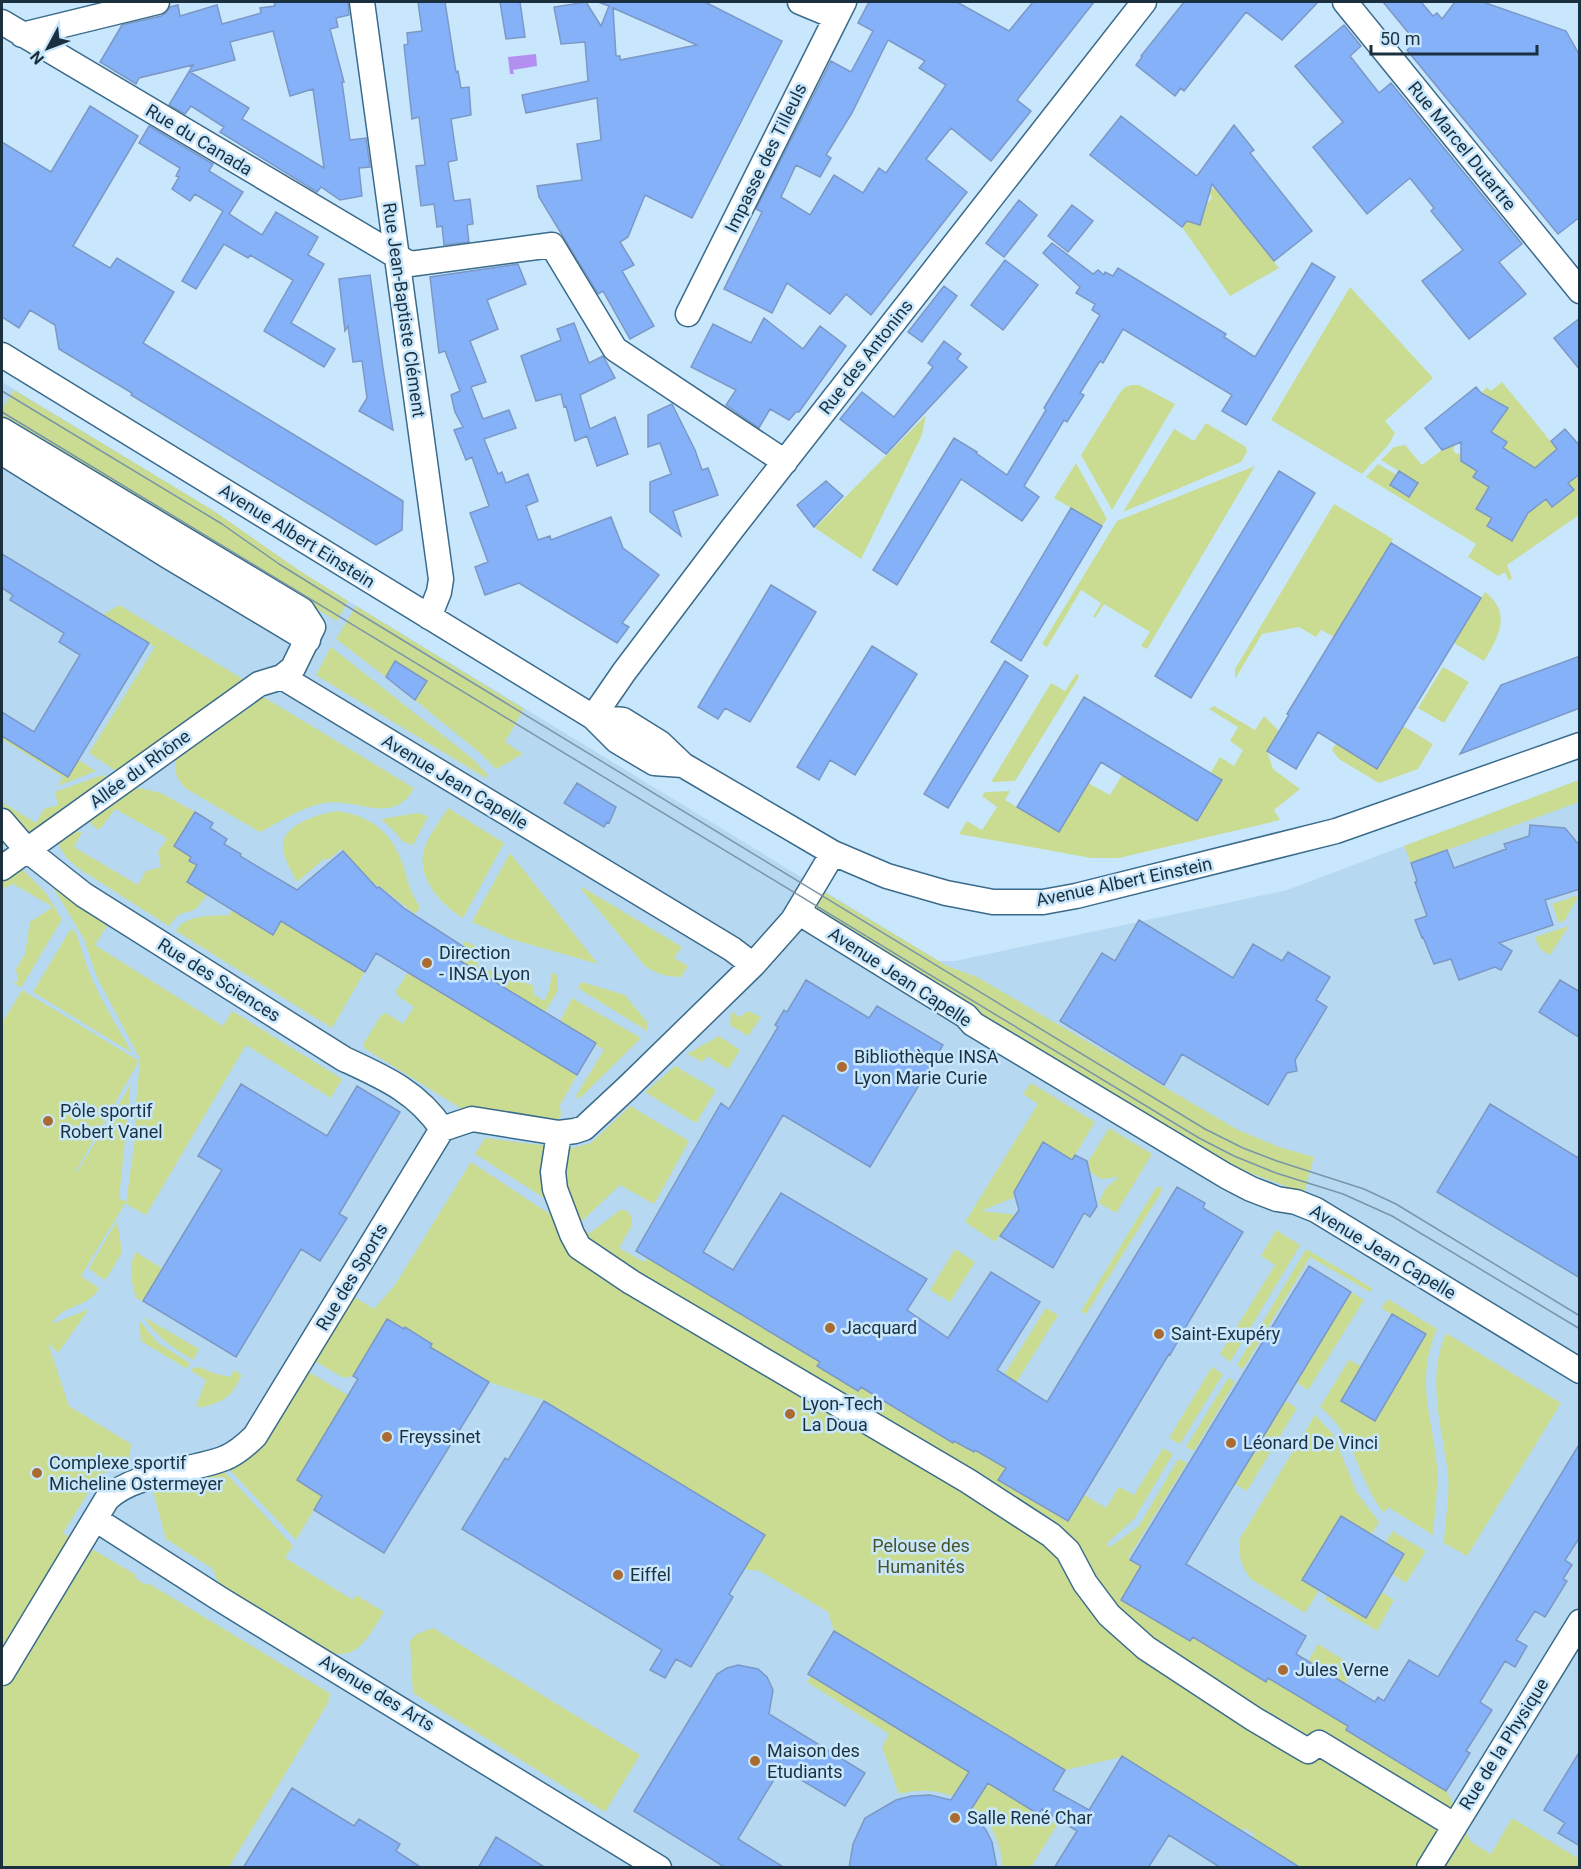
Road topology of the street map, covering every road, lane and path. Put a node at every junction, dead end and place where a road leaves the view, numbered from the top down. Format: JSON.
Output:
{"nodes":[{"id":1,"x":157,"y":2,"type":"edge"},
{"id":2,"x":362,"y":2,"type":"edge"},
{"id":3,"x":800,"y":2,"type":"edge"},
{"id":4,"x":1144,"y":2,"type":"edge"},
{"id":5,"x":1345,"y":2,"type":"edge"},
{"id":6,"x":840,"y":9,"type":"edge"},
{"id":7,"x":2,"y":22,"type":"edge"},
{"id":8,"x":22,"y":35,"type":"junction"},
{"id":9,"x":397,"y":258,"type":"junction"},
{"id":10,"x":1580,"y":291,"type":"edge"},
{"id":11,"x":688,"y":314,"type":"dead end"},
{"id":12,"x":2,"y":355,"type":"edge"},
{"id":13,"x":6,"y":444,"type":"edge"},
{"id":14,"x":785,"y":462,"type":"junction"},
{"id":15,"x":429,"y":617,"type":"junction"},
{"id":16,"x":282,"y":677,"type":"junction"},
{"id":17,"x":593,"y":717,"type":"junction"},
{"id":18,"x":1580,"y":746,"type":"edge"},
{"id":19,"x":2,"y":821,"type":"edge"},
{"id":20,"x":27,"y":850,"type":"junction"},
{"id":21,"x":833,"y":853,"type":"junction"},
{"id":22,"x":2,"y":868,"type":"edge"},
{"id":23,"x":798,"y":912,"type":"junction"},
{"id":24,"x":753,"y":965,"type":"junction"},
{"id":25,"x":442,"y":1130,"type":"junction"},
{"id":26,"x":559,"y":1133,"type":"junction"},
{"id":27,"x":1580,"y":1371,"type":"edge"},
{"id":28,"x":95,"y":1519,"type":"junction"},
{"id":29,"x":1580,"y":1622,"type":"edge"},
{"id":30,"x":2,"y":1672,"type":"edge"},
{"id":31,"x":1454,"y":1825,"type":"junction"},
{"id":32,"x":659,"y":1868,"type":"edge"},
{"id":33,"x":1429,"y":1868,"type":"edge"}],
"edges":[{"from":1,"to":8,"type":"street"},
{"from":2,"to":9,"type":"street","name":"Rue Jean-Baptiste Clément"},
{"from":3,"to":6,"type":"street"},
{"from":4,"to":14,"type":"street","name":"Rue des Antonins"},
{"from":5,"to":10,"type":"street","name":"Rue Marcel Dutartre"},
{"from":6,"to":11,"type":"street","name":"Impasse des Tilleuls"},
{"from":7,"to":8,"type":"street","name":"Rue du Canada"},
{"from":8,"to":9,"type":"street","name":"Rue du Canada"},
{"from":9,"to":14,"type":"street"},
{"from":9,"to":15,"type":"street","name":"Rue Jean-Baptiste Clément"},
{"from":12,"to":15,"type":"street","name":"Avenue Albert Einstein"},
{"from":13,"to":16,"type":"street"},
{"from":14,"to":17,"type":"street","name":"Rue des Antonins"},
{"from":15,"to":17,"type":"street","name":"Avenue Albert Einstein"},
{"from":16,"to":20,"type":"street","name":"Allée du Rhône"},
{"from":16,"to":24,"type":"street","name":"Avenue Jean Capelle"},
{"from":17,"to":21,"type":"street","name":"Avenue Albert Einstein"},
{"from":18,"to":21,"type":"street","name":"Avenue Albert Einstein"},
{"from":19,"to":20,"type":"street","name":"Rue des Sciences"},
{"from":20,"to":22,"type":"street","name":"Allée du Rhône"},
{"from":20,"to":25,"type":"street","name":"Rue des Sciences"},
{"from":21,"to":23,"type":"street"},
{"from":23,"to":24,"type":"street"},
{"from":23,"to":27,"type":"street","name":"Avenue Jean Capelle"},
{"from":24,"to":26,"type":"street"},
{"from":25,"to":26,"type":"street"},
{"from":25,"to":28,"type":"street","name":"Rue des Sports"},
{"from":26,"to":31,"type":"street"},
{"from":28,"to":30,"type":"street","name":"Rue des Sports"},
{"from":28,"to":32,"type":"street","name":"Avenue des Arts"},
{"from":29,"to":31,"type":"street","name":"Rue de la Physique"},
{"from":31,"to":33,"type":"street","name":"Rue de la Physique"}]}
